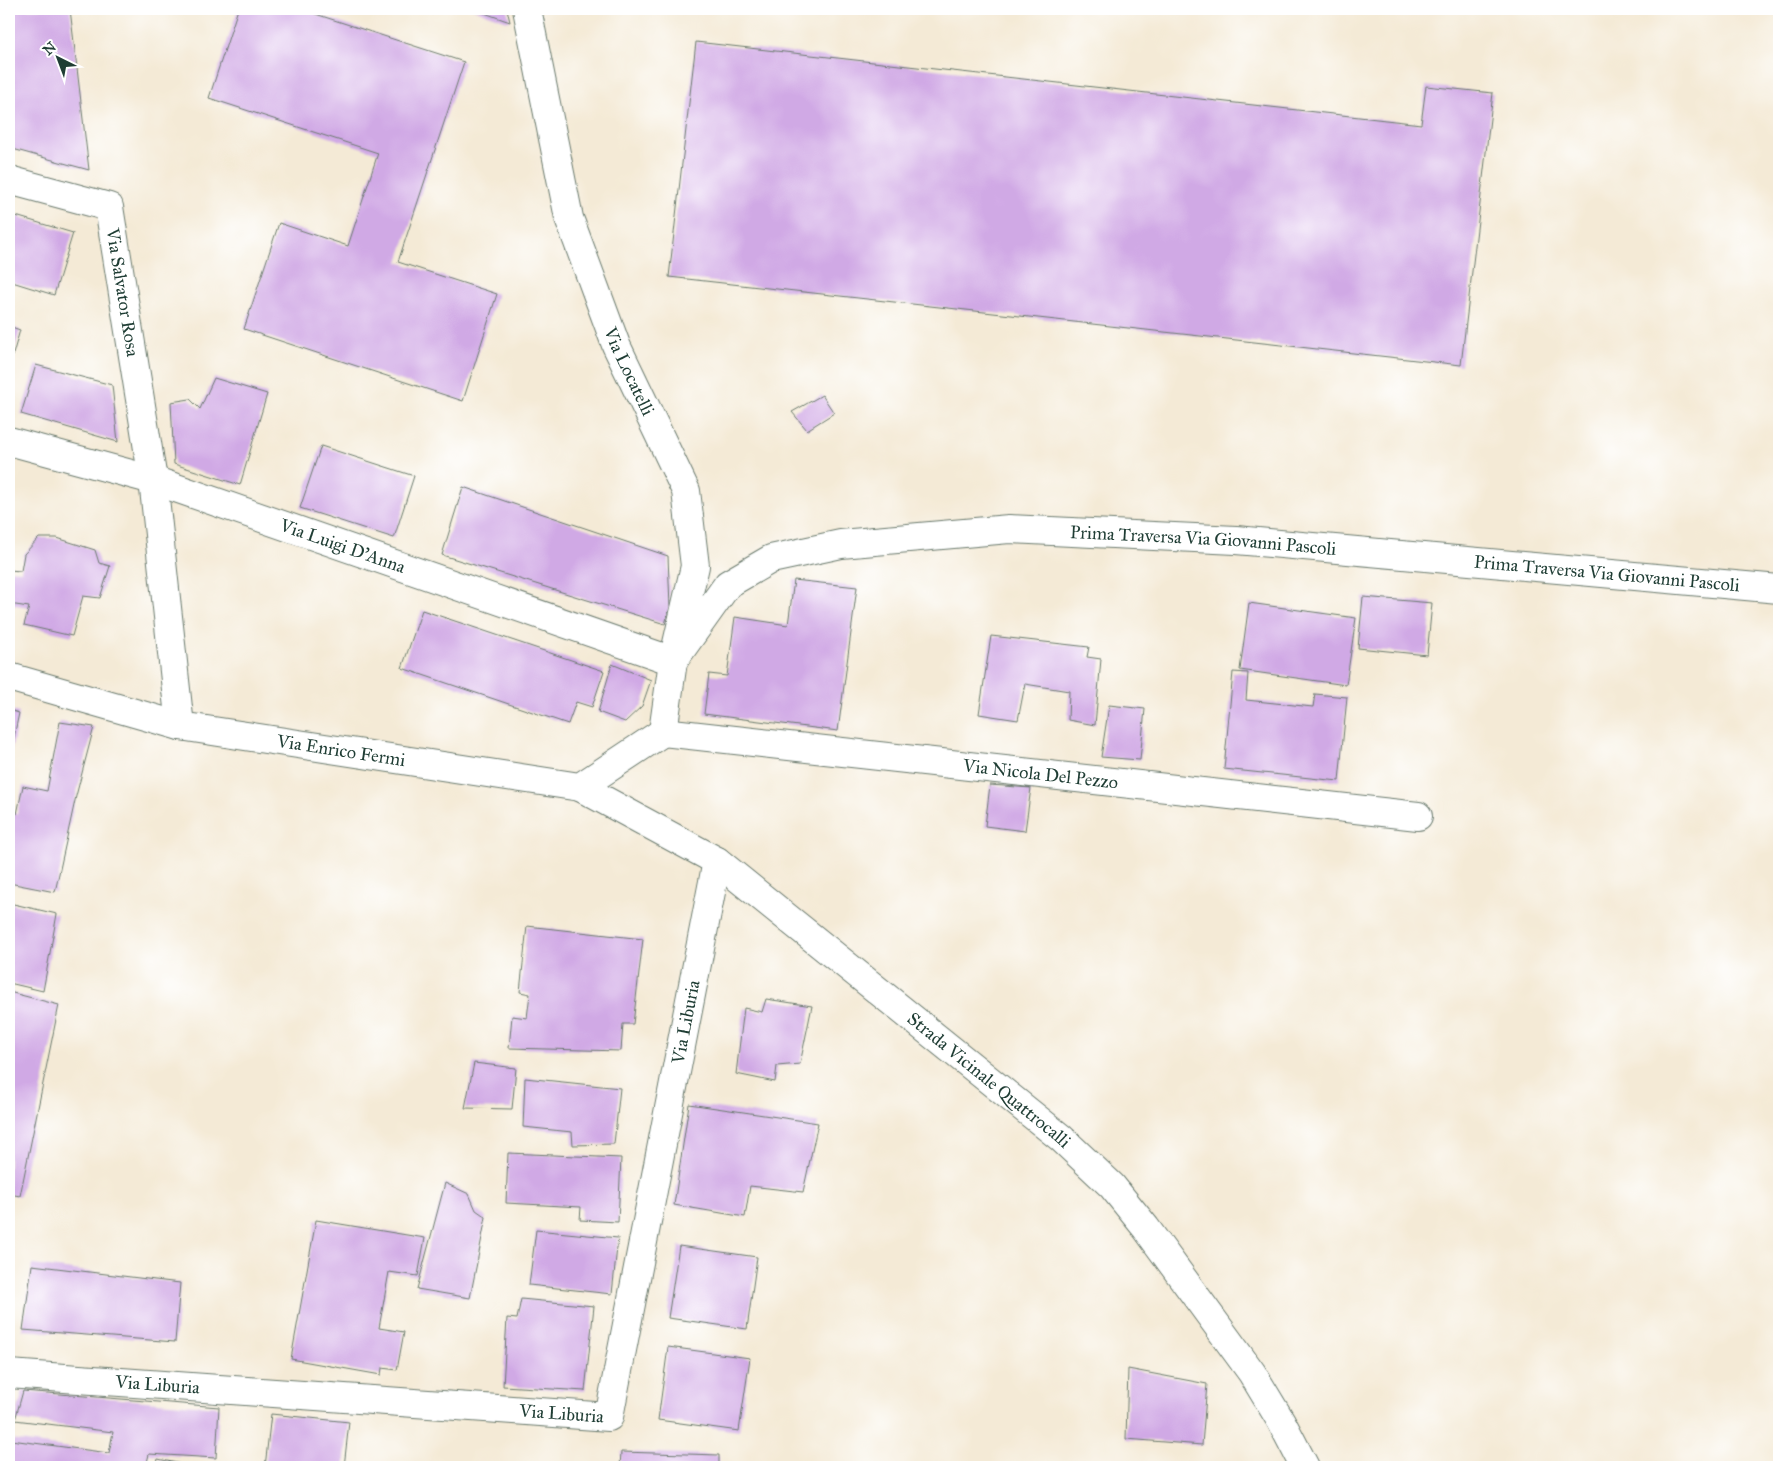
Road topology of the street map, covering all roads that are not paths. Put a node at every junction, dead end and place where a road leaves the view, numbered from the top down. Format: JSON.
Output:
{"nodes":[{"id":1,"x":527,"y":9,"type":"edge"},
{"id":2,"x":9,"y":180,"type":"edge"},
{"id":3,"x":9,"y":441,"type":"edge"},
{"id":4,"x":153,"y":480,"type":"junction"},
{"id":5,"x":1779,"y":589,"type":"edge"},
{"id":6,"x":673,"y":660,"type":"junction"},
{"id":7,"x":9,"y":676,"type":"edge"},
{"id":8,"x":180,"y":726,"type":"junction"},
{"id":9,"x":663,"y":732,"type":"junction"},
{"id":10,"x":580,"y":787,"type":"junction"},
{"id":11,"x":1418,"y":816,"type":"dead end"},
{"id":12,"x":717,"y":861,"type":"junction"},
{"id":13,"x":9,"y":1374,"type":"edge"},
{"id":14,"x":1305,"y":1467,"type":"edge"}],
"edges":[{"from":1,"to":6,"type":"street","name":"Via Locatelli"},
{"from":2,"to":4,"type":"street","name":"Via Salvator Rosa"},
{"from":3,"to":4,"type":"street","name":"Via Luigi D'Anna"},
{"from":4,"to":6,"type":"street","name":"Via Luigi D'Anna"},
{"from":4,"to":8,"type":"street","name":"Via Salvator Rosa"},
{"from":5,"to":6,"type":"street","name":"Prima Traversa Via Giovanni Pascoli"},
{"from":6,"to":9,"type":"street","name":"Via Locatelli"},
{"from":7,"to":8,"type":"street","name":"Via Enrico Fermi"},
{"from":8,"to":10,"type":"street","name":"Via Enrico Fermi"},
{"from":9,"to":10,"type":"street"},
{"from":9,"to":11,"type":"street","name":"Via Nicola Del Pezzo"},
{"from":10,"to":12,"type":"street","name":"Strada Vicinale Quattrocalli"},
{"from":12,"to":13,"type":"street","name":"Via Liburia"},
{"from":12,"to":14,"type":"street","name":"Strada Vicinale Quattrocalli"}]}
